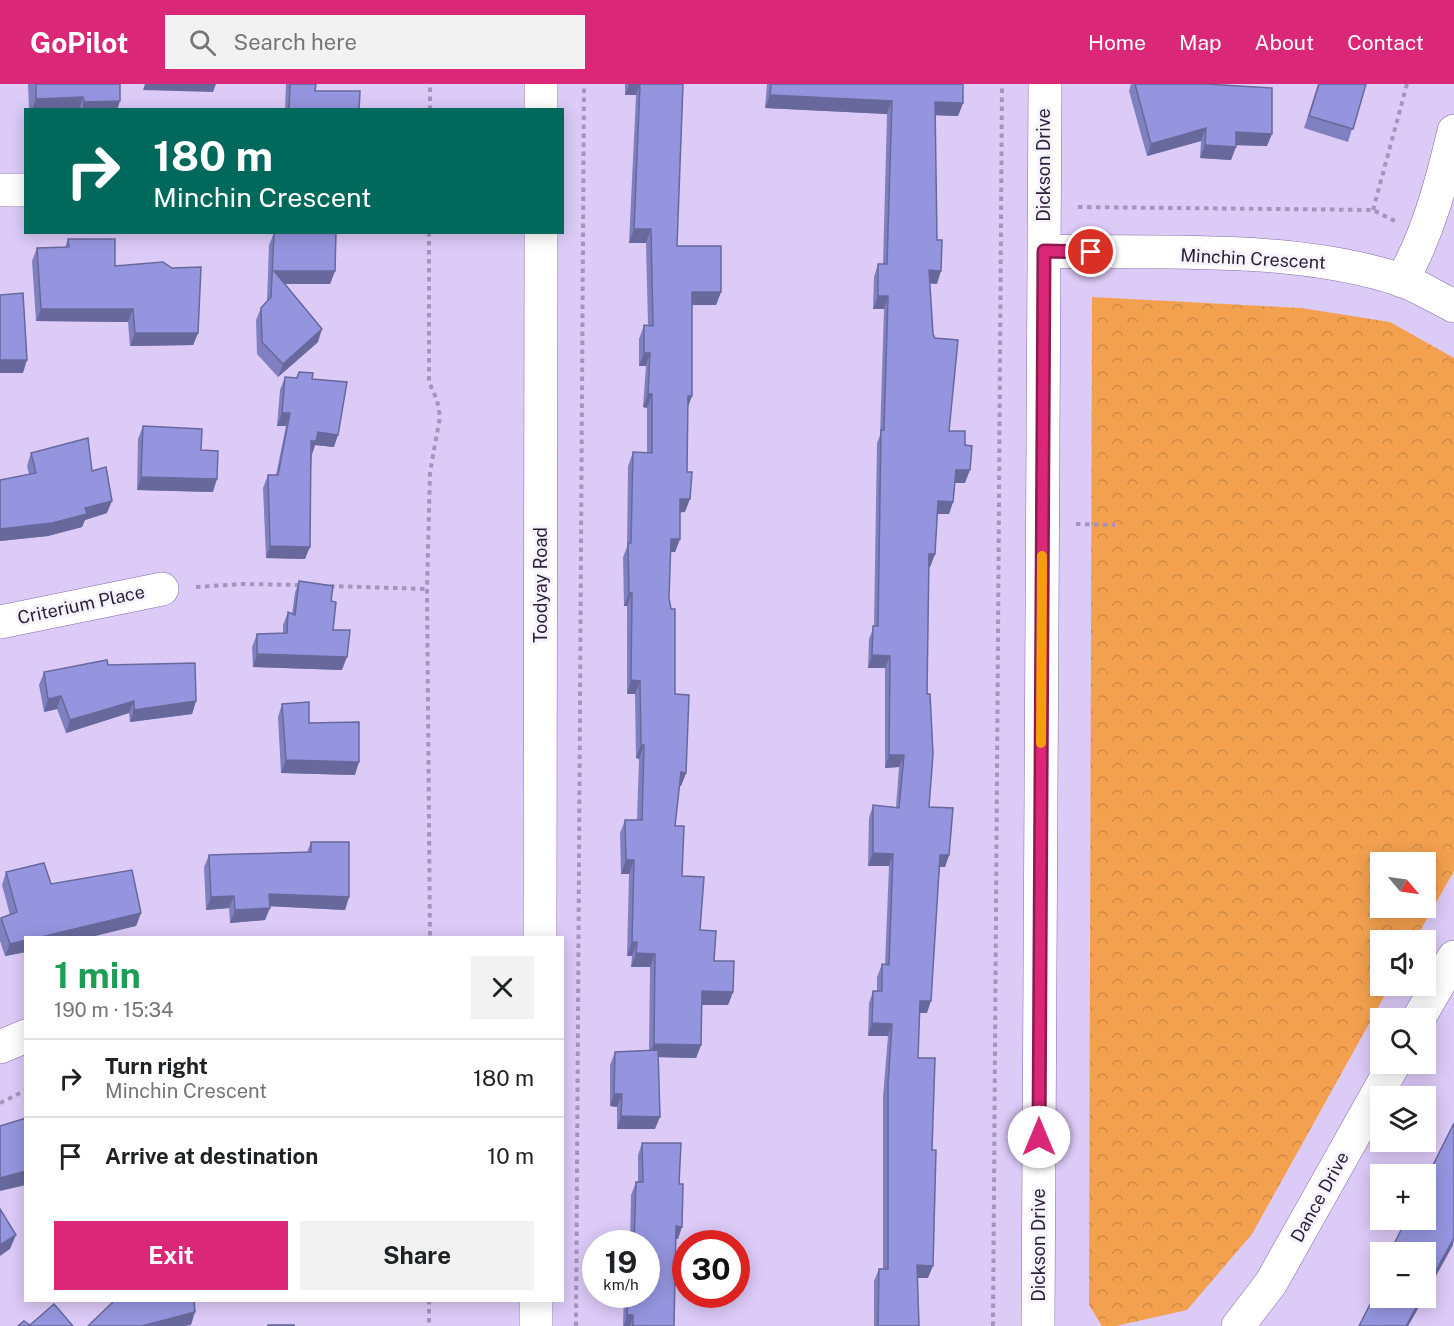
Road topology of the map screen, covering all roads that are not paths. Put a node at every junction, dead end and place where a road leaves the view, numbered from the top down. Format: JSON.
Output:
{"nodes":[{"id":1,"x":541,"y":84,"type":"edge"},
{"id":2,"x":1045,"y":84,"type":"edge"},
{"id":3,"x":541,"y":108,"type":"edge"},
{"id":4,"x":1454,"y":131,"type":"edge"},
{"id":5,"x":0,"y":190,"type":"edge"},
{"id":6,"x":24,"y":190,"type":"edge"},
{"id":7,"x":541,"y":234,"type":"edge"},
{"id":8,"x":1044,"y":251,"type":"junction"},
{"id":9,"x":1402,"y":281,"type":"junction"},
{"id":10,"x":1454,"y":306,"type":"edge"},
{"id":11,"x":162,"y":589,"type":"road end"},
{"id":12,"x":0,"y":622,"type":"edge"},
{"id":13,"x":540,"y":936,"type":"edge"},
{"id":14,"x":1454,"y":957,"type":"edge"},
{"id":15,"x":1425,"y":1008,"type":"edge"},
{"id":16,"x":24,"y":1037,"type":"edge"},
{"id":17,"x":0,"y":1047,"type":"edge"},
{"id":18,"x":1388,"y":1074,"type":"edge"},
{"id":19,"x":536,"y":1302,"type":"edge"},
{"id":20,"x":536,"y":1326,"type":"edge"},
{"id":21,"x":1038,"y":1326,"type":"edge"},
{"id":22,"x":1238,"y":1326,"type":"edge"}],
"edges":[{"from":1,"to":3,"type":"street"},
{"from":2,"to":8,"type":"street","name":"Dickson Drive"},
{"from":4,"to":9,"type":"street"},
{"from":5,"to":6,"type":"street"},
{"from":7,"to":13,"type":"street","name":"Toodyay Road"},
{"from":8,"to":9,"type":"street","name":"Minchin Crescent"},
{"from":8,"to":21,"type":"street","name":"Dickson Drive"},
{"from":9,"to":10,"type":"street","name":"Minchin Crescent"},
{"from":11,"to":12,"type":"street","name":"Criterium Place"},
{"from":14,"to":15,"type":"street"},
{"from":16,"to":17,"type":"street"},
{"from":18,"to":22,"type":"street","name":"Dance Drive"},
{"from":19,"to":20,"type":"street"}]}
